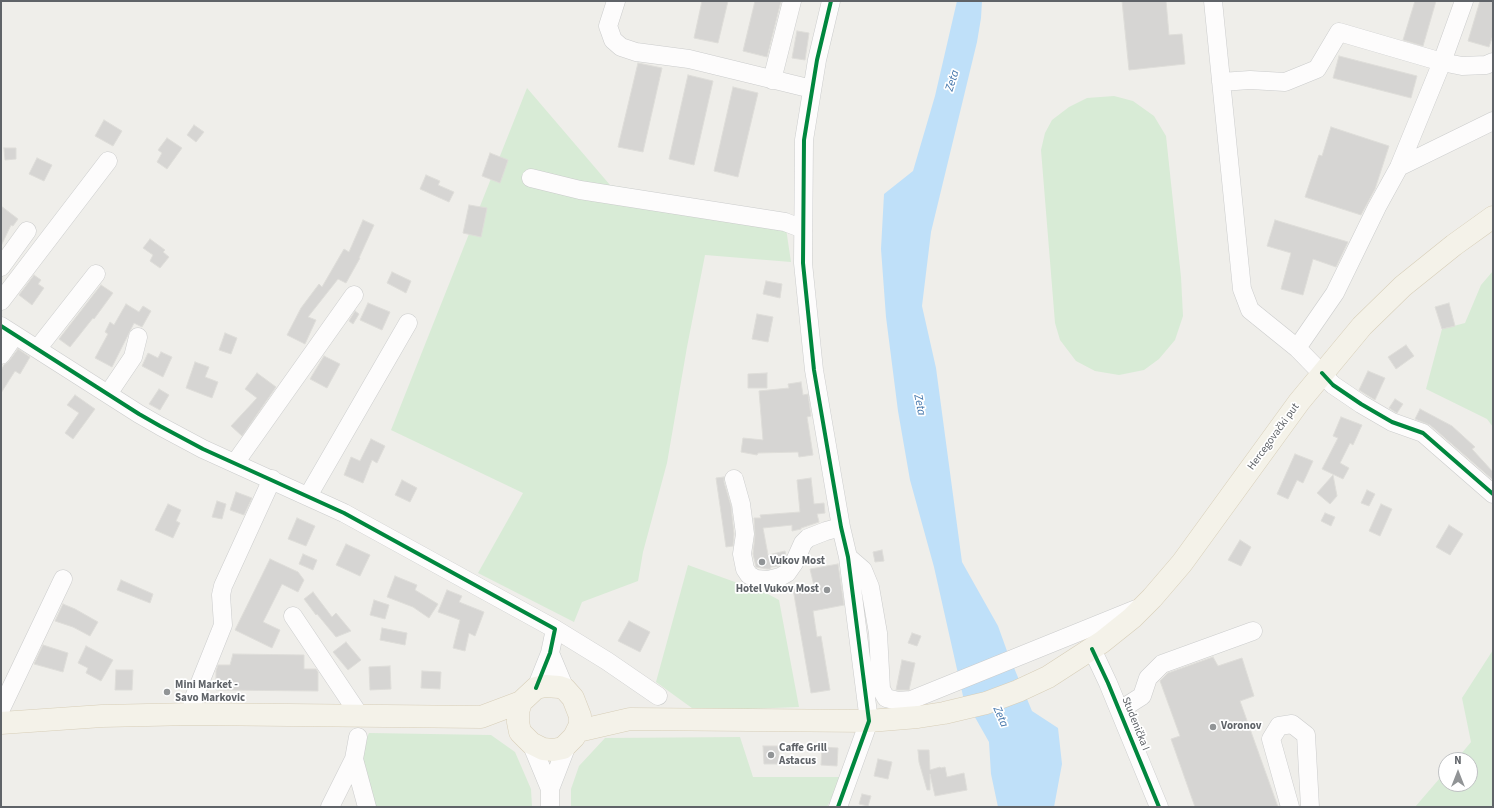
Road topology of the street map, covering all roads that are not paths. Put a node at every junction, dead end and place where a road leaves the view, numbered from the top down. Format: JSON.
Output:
{"nodes":[{"id":1,"x":616,"y":1,"type":"edge"},
{"id":2,"x":792,"y":1,"type":"edge"},
{"id":3,"x":831,"y":1,"type":"edge"},
{"id":4,"x":1213,"y":1,"type":"edge"},
{"id":5,"x":1464,"y":1,"type":"edge"},
{"id":6,"x":1442,"y":62,"type":"junction"},
{"id":7,"x":1493,"y":62,"type":"edge"},
{"id":8,"x":772,"y":80,"type":"junction"},
{"id":9,"x":1221,"y":82,"type":"junction"},
{"id":10,"x":812,"y":89,"type":"junction"},
{"id":11,"x":1493,"y":121,"type":"edge"},
{"id":12,"x":108,"y":160,"type":"dead end"},
{"id":13,"x":1399,"y":167,"type":"junction"},
{"id":14,"x":531,"y":178,"type":"dead end"},
{"id":15,"x":1493,"y":217,"type":"edge"},
{"id":16,"x":803,"y":229,"type":"junction"},
{"id":17,"x":28,"y":231,"type":"dead end"},
{"id":18,"x":1,"y":268,"type":"edge"},
{"id":19,"x":96,"y":274,"type":"dead end"},
{"id":20,"x":354,"y":295,"type":"dead end"},
{"id":21,"x":1,"y":301,"type":"edge"},
{"id":22,"x":408,"y":323,"type":"dead end"},
{"id":23,"x":8,"y":331,"type":"edge"},
{"id":24,"x":138,"y":337,"type":"dead end"},
{"id":25,"x":38,"y":348,"type":"junction"},
{"id":26,"x":1297,"y":348,"type":"junction"},
{"id":27,"x":1,"y":355,"type":"edge"},
{"id":28,"x":1322,"y":373,"type":"junction"},
{"id":29,"x":108,"y":394,"type":"junction"},
{"id":30,"x":236,"y":463,"type":"junction"},
{"id":31,"x":272,"y":479,"type":"junction"},
{"id":32,"x":734,"y":479,"type":"dead end"},
{"id":33,"x":1493,"y":494,"type":"edge"},
{"id":34,"x":308,"y":496,"type":"junction"},
{"id":35,"x":841,"y":527,"type":"junction"},
{"id":36,"x":848,"y":557,"type":"junction"},
{"id":37,"x":63,"y":579,"type":"dead end"},
{"id":38,"x":1144,"y":606,"type":"junction"},
{"id":39,"x":293,"y":616,"type":"dead end"},
{"id":40,"x":555,"y":629,"type":"junction"},
{"id":41,"x":1253,"y":632,"type":"dead end"},
{"id":42,"x":1092,"y":649,"type":"junction"},
{"id":43,"x":550,"y":653,"type":"junction"},
{"id":44,"x":529,"y":695,"type":"junction"},
{"id":45,"x":658,"y":696,"type":"dead end"},
{"id":46,"x":571,"y":697,"type":"junction"},
{"id":47,"x":1,"y":709,"type":"edge"},
{"id":48,"x":1120,"y":710,"type":"junction"},
{"id":49,"x":193,"y":714,"type":"junction"},
{"id":50,"x":481,"y":717,"type":"junction"},
{"id":51,"x":630,"y":719,"type":"junction"},
{"id":52,"x":870,"y":721,"type":"junction"},
{"id":53,"x":1,"y":723,"type":"edge"},
{"id":54,"x":359,"y":726,"type":"junction"},
{"id":55,"x":526,"y":738,"type":"junction"},
{"id":56,"x":573,"y":738,"type":"junction"},
{"id":57,"x":354,"y":759,"type":"junction"},
{"id":58,"x":550,"y":789,"type":"junction"},
{"id":59,"x":330,"y":807,"type":"edge"},
{"id":60,"x":367,"y":807,"type":"edge"},
{"id":61,"x":550,"y":807,"type":"edge"},
{"id":62,"x":838,"y":807,"type":"edge"},
{"id":63,"x":1159,"y":807,"type":"edge"},
{"id":64,"x":1290,"y":807,"type":"edge"},
{"id":65,"x":1310,"y":807,"type":"edge"}],
"edges":[{"from":1,"to":8,"type":"street"},
{"from":2,"to":8,"type":"street"},
{"from":3,"to":10,"type":"street"},
{"from":4,"to":9,"type":"street"},
{"from":5,"to":6,"type":"street"},
{"from":6,"to":7,"type":"street"},
{"from":6,"to":9,"type":"street"},
{"from":6,"to":13,"type":"street"},
{"from":8,"to":10,"type":"street"},
{"from":9,"to":26,"type":"street"},
{"from":10,"to":16,"type":"street"},
{"from":11,"to":13,"type":"street"},
{"from":12,"to":21,"type":"street"},
{"from":13,"to":26,"type":"street"},
{"from":14,"to":16,"type":"street"},
{"from":15,"to":28,"type":"main road","name":"Hercegovački put"},
{"from":16,"to":35,"type":"street"},
{"from":17,"to":18,"type":"street"},
{"from":19,"to":25,"type":"street"},
{"from":20,"to":30,"type":"street"},
{"from":22,"to":34,"type":"street"},
{"from":23,"to":25,"type":"street"},
{"from":23,"to":27,"type":"street"},
{"from":24,"to":29,"type":"street"},
{"from":25,"to":29,"type":"street"},
{"from":26,"to":28,"type":"street"},
{"from":28,"to":33,"type":"street"},
{"from":28,"to":38,"type":"main road","name":"Hercegovački put"},
{"from":29,"to":30,"type":"street"},
{"from":30,"to":31,"type":"street"},
{"from":31,"to":34,"type":"street"},
{"from":31,"to":49,"type":"street"},
{"from":32,"to":35,"type":"street"},
{"from":34,"to":40,"type":"street"},
{"from":35,"to":36,"type":"street"},
{"from":36,"to":38,"type":"street"},
{"from":36,"to":52,"type":"street"},
{"from":37,"to":47,"type":"street"},
{"from":38,"to":42,"type":"main road","name":"Hercegovački put"},
{"from":39,"to":54,"type":"street"},
{"from":40,"to":43,"type":"street"},
{"from":40,"to":45,"type":"street"},
{"from":41,"to":48,"type":"street"},
{"from":42,"to":48,"type":"street","name":"Studenička I"},
{"from":42,"to":52,"type":"main road","name":"Hercegovački put"},
{"from":43,"to":44,"type":"street"},
{"from":43,"to":46,"type":"street"},
{"from":44,"to":46,"type":"main road"},
{"from":44,"to":50,"type":"main road"},
{"from":44,"to":55,"type":"main road"},
{"from":46,"to":51,"type":"main road"},
{"from":46,"to":56,"type":"main road"},
{"from":48,"to":63,"type":"street","name":"Studenička I"},
{"from":49,"to":53,"type":"main road"},
{"from":49,"to":54,"type":"main road"},
{"from":50,"to":54,"type":"main road"},
{"from":50,"to":55,"type":"main road"},
{"from":51,"to":52,"type":"main road","name":"Hercegovački put"},
{"from":51,"to":56,"type":"main road"},
{"from":52,"to":62,"type":"street"},
{"from":54,"to":57,"type":"street"},
{"from":55,"to":56,"type":"main road"},
{"from":55,"to":58,"type":"street"},
{"from":56,"to":58,"type":"street"},
{"from":57,"to":59,"type":"street"},
{"from":57,"to":60,"type":"street"},
{"from":58,"to":61,"type":"street"},
{"from":64,"to":65,"type":"street"}]}
